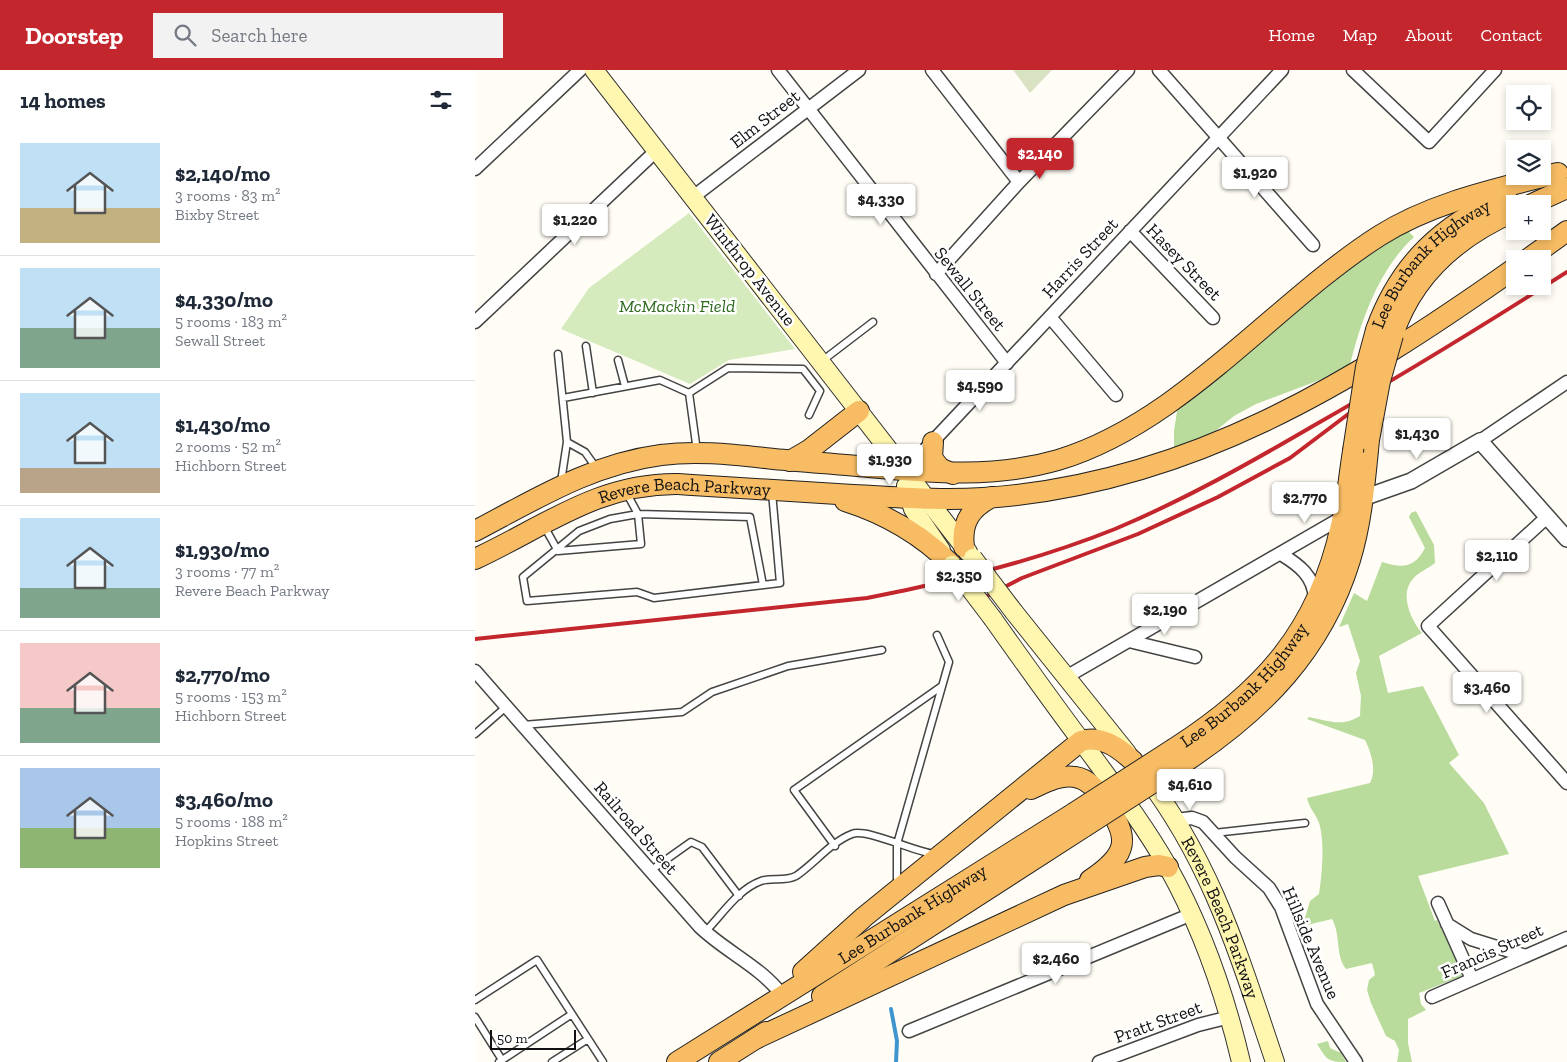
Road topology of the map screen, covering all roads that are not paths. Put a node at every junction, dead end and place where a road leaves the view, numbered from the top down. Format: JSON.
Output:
{"nodes":[{"id":1,"x":580,"y":70,"type":"edge"},
{"id":2,"x":595,"y":70,"type":"edge"},
{"id":3,"x":778,"y":70,"type":"edge"},
{"id":4,"x":859,"y":70,"type":"edge"},
{"id":5,"x":932,"y":70,"type":"edge"},
{"id":6,"x":1128,"y":70,"type":"edge"},
{"id":7,"x":1159,"y":70,"type":"edge"},
{"id":8,"x":1282,"y":70,"type":"edge"},
{"id":9,"x":1353,"y":70,"type":"edge"},
{"id":10,"x":1495,"y":70,"type":"edge"},
{"id":11,"x":807,"y":108,"type":"junction"},
{"id":12,"x":1216,"y":137,"type":"junction"},
{"id":13,"x":657,"y":150,"type":"junction"},
{"id":14,"x":475,"y":169,"type":"edge"},
{"id":15,"x":1019,"y":182,"type":"junction"},
{"id":16,"x":1564,"y":182,"type":"edge"},
{"id":17,"x":1545,"y":195,"type":"edge"},
{"id":18,"x":693,"y":196,"type":"junction"},
{"id":19,"x":1506,"y":216,"type":"edge"},
{"id":20,"x":1130,"y":231,"type":"junction"},
{"id":21,"x":1567,"y":231,"type":"edge"},
{"id":22,"x":1313,"y":245,"type":"dead end"},
{"id":23,"x":1540,"y":250,"type":"edge"},
{"id":24,"x":935,"y":274,"type":"junction"},
{"id":25,"x":1506,"y":274,"type":"edge"},
{"id":26,"x":1050,"y":317,"type":"junction"},
{"id":27,"x":1213,"y":318,"type":"dead end"},
{"id":28,"x":475,"y":322,"type":"edge"},
{"id":29,"x":873,"y":322,"type":"dead end"},
{"id":30,"x":1384,"y":332,"type":"junction"},
{"id":31,"x":586,"y":346,"type":"dead end"},
{"id":32,"x":558,"y":354,"type":"dead end"},
{"id":33,"x":618,"y":360,"type":"dead end"},
{"id":34,"x":1007,"y":363,"type":"junction"},
{"id":35,"x":827,"y":370,"type":"junction"},
{"id":36,"x":811,"y":379,"type":"junction"},
{"id":37,"x":1567,"y":382,"type":"edge"},
{"id":38,"x":625,"y":386,"type":"junction"},
{"id":39,"x":820,"y":391,"type":"junction"},
{"id":40,"x":593,"y":393,"type":"junction"},
{"id":41,"x":689,"y":393,"type":"junction"},
{"id":42,"x":1116,"y":395,"type":"dead end"},
{"id":43,"x":563,"y":398,"type":"junction"},
{"id":44,"x":859,"y":411,"type":"junction"},
{"id":45,"x":809,"y":416,"type":"dead end"},
{"id":46,"x":1480,"y":441,"type":"junction"},
{"id":47,"x":567,"y":442,"type":"junction"},
{"id":48,"x":933,"y":442,"type":"junction"},
{"id":49,"x":1361,"y":445,"type":"junction"},
{"id":50,"x":697,"y":453,"type":"junction"},
{"id":51,"x":790,"y":461,"type":"junction"},
{"id":52,"x":598,"y":469,"type":"junction"},
{"id":53,"x":905,"y":471,"type":"junction"},
{"id":54,"x":953,"y":474,"type":"junction"},
{"id":55,"x":560,"y":485,"type":"junction"},
{"id":56,"x":700,"y":486,"type":"junction"},
{"id":57,"x":624,"y":489,"type":"junction"},
{"id":58,"x":772,"y":490,"type":"junction"},
{"id":59,"x":811,"y":492,"type":"junction"},
{"id":60,"x":992,"y":497,"type":"junction"},
{"id":61,"x":917,"y":498,"type":"junction"},
{"id":62,"x":1363,"y":498,"type":"junction"},
{"id":63,"x":638,"y":514,"type":"junction"},
{"id":64,"x":1343,"y":517,"type":"junction"},
{"id":65,"x":1547,"y":517,"type":"junction"},
{"id":66,"x":543,"y":524,"type":"junction"},
{"id":67,"x":475,"y":531,"type":"edge"},
{"id":68,"x":1567,"y":539,"type":"edge"},
{"id":69,"x":558,"y":551,"type":"junction"},
{"id":70,"x":968,"y":552,"type":"junction"},
{"id":71,"x":1281,"y":554,"type":"junction"},
{"id":72,"x":475,"y":559,"type":"edge"},
{"id":73,"x":952,"y":565,"type":"junction"},
{"id":74,"x":763,"y":585,"type":"junction"},
{"id":75,"x":1315,"y":603,"type":"junction"},
{"id":76,"x":937,"y":635,"type":"dead end"},
{"id":77,"x":1129,"y":641,"type":"junction"},
{"id":78,"x":882,"y":650,"type":"dead end"},
{"id":79,"x":1195,"y":657,"type":"dead end"},
{"id":80,"x":475,"y":672,"type":"edge"},
{"id":81,"x":1066,"y":677,"type":"junction"},
{"id":82,"x":942,"y":686,"type":"junction"},
{"id":83,"x":506,"y":707,"type":"junction"},
{"id":84,"x":522,"y":725,"type":"junction"},
{"id":85,"x":475,"y":734,"type":"edge"},
{"id":86,"x":1081,"y":742,"type":"junction"},
{"id":87,"x":1180,"y":755,"type":"junction"},
{"id":88,"x":1133,"y":761,"type":"junction"},
{"id":89,"x":1567,"y":783,"type":"edge"},
{"id":90,"x":1012,"y":798,"type":"junction"},
{"id":91,"x":1079,"y":820,"type":"junction"},
{"id":92,"x":1176,"y":820,"type":"junction"},
{"id":93,"x":1305,"y":823,"type":"dead end"},
{"id":94,"x":1214,"y":833,"type":"junction"},
{"id":95,"x":897,"y":844,"type":"junction"},
{"id":96,"x":835,"y":846,"type":"junction"},
{"id":97,"x":941,"y":855,"type":"junction"},
{"id":98,"x":1168,"y":867,"type":"junction"},
{"id":99,"x":650,"y":871,"type":"junction"},
{"id":100,"x":896,"y":890,"type":"junction"},
{"id":101,"x":1065,"y":895,"type":"junction"},
{"id":102,"x":739,"y":896,"type":"junction"},
{"id":103,"x":1438,"y":904,"type":"dead end"},
{"id":104,"x":1192,"y":914,"type":"junction"},
{"id":105,"x":1447,"y":924,"type":"junction"},
{"id":106,"x":705,"y":932,"type":"junction"},
{"id":107,"x":1567,"y":938,"type":"edge"},
{"id":108,"x":1526,"y":956,"type":"junction"},
{"id":109,"x":1472,"y":979,"type":"junction"},
{"id":110,"x":782,"y":995,"type":"junction"},
{"id":111,"x":1432,"y":997,"type":"dead end"},
{"id":112,"x":475,"y":1000,"type":"edge"},
{"id":113,"x":572,"y":1014,"type":"junction"},
{"id":114,"x":475,"y":1017,"type":"edge"},
{"id":115,"x":1230,"y":1017,"type":"junction"},
{"id":116,"x":909,"y":1031,"type":"dead end"},
{"id":117,"x":588,"y":1039,"type":"junction"},
{"id":118,"x":755,"y":1039,"type":"junction"},
{"id":119,"x":501,"y":1061,"type":"edge"},
{"id":120,"x":552,"y":1062,"type":"edge"},
{"id":121,"x":603,"y":1062,"type":"edge"},
{"id":122,"x":677,"y":1062,"type":"edge"},
{"id":123,"x":719,"y":1062,"type":"edge"},
{"id":124,"x":1099,"y":1062,"type":"edge"},
{"id":125,"x":1241,"y":1062,"type":"edge"},
{"id":126,"x":1275,"y":1062,"type":"edge"},
{"id":127,"x":1356,"y":1062,"type":"edge"}],
"edges":[{"from":1,"to":14,"type":"street"},
{"from":2,"to":13,"type":"main road","name":"Winthrop Avenue"},
{"from":3,"to":11,"type":"street","name":"Sewall Street"},
{"from":4,"to":11,"type":"street","name":"Elm Street"},
{"from":5,"to":15,"type":"street"},
{"from":6,"to":15,"type":"street"},
{"from":7,"to":12,"type":"street"},
{"from":8,"to":12,"type":"street","name":"Harris Street"},
{"from":9,"to":10,"type":"street"},
{"from":11,"to":18,"type":"street","name":"Elm Street"},
{"from":11,"to":24,"type":"street","name":"Sewall Street"},
{"from":12,"to":20,"type":"street","name":"Harris Street"},
{"from":12,"to":22,"type":"street"},
{"from":13,"to":18,"type":"main road","name":"Winthrop Avenue"},
{"from":13,"to":28,"type":"street"},
{"from":15,"to":24,"type":"street"},
{"from":16,"to":17,"type":"highway"},
{"from":16,"to":30,"type":"highway","name":"Lee Burbank Highway"},
{"from":16,"to":54,"type":"highway"},
{"from":18,"to":35,"type":"main road","name":"Winthrop Avenue"},
{"from":19,"to":30,"type":"highway","name":"Lee Burbank Highway"},
{"from":20,"to":26,"type":"street","name":"Harris Street"},
{"from":20,"to":27,"type":"street","name":"Hasey Street"},
{"from":21,"to":23,"type":"highway"},
{"from":24,"to":34,"type":"street","name":"Sewall Street"},
{"from":25,"to":60,"type":"highway"},
{"from":26,"to":34,"type":"street","name":"Harris Street"},
{"from":26,"to":42,"type":"street"},
{"from":29,"to":35,"type":"lane"},
{"from":30,"to":49,"type":"highway","name":"Lee Burbank Highway","bridge":true},
{"from":31,"to":40,"type":"lane"},
{"from":32,"to":43,"type":"lane"},
{"from":33,"to":38,"type":"lane"},
{"from":34,"to":48,"type":"street","name":"Harris Street"},
{"from":35,"to":36,"type":"lane"},
{"from":35,"to":39,"type":"lane"},
{"from":35,"to":44,"type":"main road","name":"Winthrop Avenue"},
{"from":36,"to":39,"type":"lane"},
{"from":36,"to":41,"type":"lane"},
{"from":37,"to":46,"type":"street"},
{"from":38,"to":40,"type":"lane"},
{"from":38,"to":41,"type":"lane"},
{"from":39,"to":45,"type":"lane"},
{"from":40,"to":43,"type":"lane"},
{"from":41,"to":50,"type":"lane"},
{"from":43,"to":47,"type":"lane"},
{"from":44,"to":51,"type":"highway"},
{"from":44,"to":53,"type":"main road","name":"Winthrop Avenue"},
{"from":46,"to":62,"type":"street"},
{"from":46,"to":65,"type":"street"},
{"from":47,"to":52,"type":"lane"},
{"from":47,"to":55,"type":"lane"},
{"from":48,"to":53,"type":"street","name":"Harris Street"},
{"from":48,"to":54,"type":"highway"},
{"from":49,"to":62,"type":"highway","name":"Lee Burbank Highway"},
{"from":49,"to":64,"type":"highway","name":"Lee Burbank Highway"},
{"from":50,"to":51,"type":"highway","name":"Revere Beach Parkway"},
{"from":50,"to":52,"type":"highway","name":"Revere Beach Parkway"},
{"from":50,"to":56,"type":"highway"},
{"from":51,"to":53,"type":"highway","name":"Revere Beach Parkway"},
{"from":52,"to":55,"type":"highway","name":"Revere Beach Parkway"},
{"from":53,"to":54,"type":"highway"},
{"from":53,"to":61,"type":"main road","name":"Revere Beach Parkway"},
{"from":55,"to":67,"type":"highway","name":"Revere Beach Parkway"},
{"from":56,"to":57,"type":"highway","name":"Revere Beach Parkway"},
{"from":56,"to":58,"type":"highway","name":"Revere Beach Parkway"},
{"from":57,"to":63,"type":"lane"},
{"from":57,"to":66,"type":"highway","name":"Revere Beach Parkway"},
{"from":58,"to":59,"type":"highway","name":"Revere Beach Parkway"},
{"from":58,"to":74,"type":"lane"},
{"from":59,"to":61,"type":"highway","name":"Revere Beach Parkway"},
{"from":59,"to":73,"type":"highway"},
{"from":60,"to":61,"type":"highway"},
{"from":60,"to":70,"type":"highway"},
{"from":61,"to":70,"type":"main road","name":"Revere Beach Parkway"},
{"from":61,"to":73,"type":"main road","name":"Revere Beach Parkway"},
{"from":62,"to":87,"type":"highway","name":"Lee Burbank Highway"},
{"from":63,"to":69,"type":"lane"},
{"from":63,"to":69,"type":"lane"},
{"from":63,"to":74,"type":"lane"},
{"from":64,"to":71,"type":"street"},
{"from":64,"to":75,"type":"highway","name":"Lee Burbank Highway"},
{"from":65,"to":68,"type":"street"},
{"from":65,"to":89,"type":"street"},
{"from":66,"to":69,"type":"lane"},
{"from":66,"to":72,"type":"highway","name":"Revere Beach Parkway"},
{"from":69,"to":74,"type":"lane"},
{"from":70,"to":81,"type":"main road","name":"Revere Beach Parkway","bridge":true},
{"from":71,"to":75,"type":"street"},
{"from":71,"to":77,"type":"street"},
{"from":73,"to":86,"type":"main road","name":"Revere Beach Parkway","bridge":true},
{"from":75,"to":87,"type":"highway","name":"Lee Burbank Highway"},
{"from":76,"to":82,"type":"lane"},
{"from":77,"to":79,"type":"street"},
{"from":77,"to":81,"type":"street"},
{"from":78,"to":84,"type":"lane"},
{"from":80,"to":83,"type":"street","name":"Railroad Street"},
{"from":81,"to":88,"type":"main road","name":"Revere Beach Parkway"},
{"from":82,"to":95,"type":"lane"},
{"from":82,"to":96,"type":"lane"},
{"from":83,"to":84,"type":"street","name":"Railroad Street"},
{"from":83,"to":85,"type":"lane"},
{"from":84,"to":99,"type":"street","name":"Railroad Street"},
{"from":86,"to":88,"type":"highway"},
{"from":86,"to":90,"type":"highway"},
{"from":86,"to":98,"type":"main road","name":"Revere Beach Parkway"},
{"from":87,"to":91,"type":"highway","name":"Lee Burbank Highway","bridge":true},
{"from":88,"to":92,"type":"main road","name":"Revere Beach Parkway"},
{"from":90,"to":97,"type":"highway"},
{"from":90,"to":101,"type":"highway"},
{"from":91,"to":110,"type":"highway","name":"Lee Burbank Highway"},
{"from":91,"to":118,"type":"highway","name":"Lee Burbank Highway"},
{"from":92,"to":94,"type":"street","name":"Hillside Avenue"},
{"from":92,"to":126,"type":"main road","name":"Revere Beach Parkway"},
{"from":93,"to":94,"type":"lane"},
{"from":94,"to":127,"type":"street","name":"Hillside Avenue"},
{"from":95,"to":96,"type":"lane"},
{"from":95,"to":97,"type":"lane"},
{"from":95,"to":100,"type":"lane"},
{"from":96,"to":102,"type":"lane"},
{"from":97,"to":100,"type":"highway"},
{"from":98,"to":101,"type":"highway"},
{"from":98,"to":104,"type":"main road","name":"Revere Beach Parkway"},
{"from":99,"to":102,"type":"lane"},
{"from":99,"to":106,"type":"street","name":"Railroad Street"},
{"from":100,"to":110,"type":"highway"},
{"from":101,"to":118,"type":"highway"},
{"from":102,"to":106,"type":"lane"},
{"from":103,"to":105,"type":"street"},
{"from":104,"to":115,"type":"main road","name":"Revere Beach Parkway"},
{"from":104,"to":116,"type":"street"},
{"from":105,"to":108,"type":"street"},
{"from":105,"to":109,"type":"street"},
{"from":106,"to":110,"type":"street","name":"Railroad Street"},
{"from":107,"to":108,"type":"street","name":"Francis Street"},
{"from":108,"to":109,"type":"street","name":"Francis Street"},
{"from":109,"to":111,"type":"street","name":"Francis Street"},
{"from":110,"to":122,"type":"highway","name":"Lee Burbank Highway"},
{"from":112,"to":113,"type":"lane"},
{"from":113,"to":117,"type":"lane"},
{"from":113,"to":119,"type":"lane"},
{"from":114,"to":119,"type":"lane"},
{"from":115,"to":124,"type":"street","name":"Pratt Street"},
{"from":115,"to":125,"type":"main road","name":"Revere Beach Parkway"},
{"from":117,"to":120,"type":"lane"},
{"from":117,"to":121,"type":"lane"},
{"from":118,"to":123,"type":"highway","name":"Lee Burbank Highway"}]}
